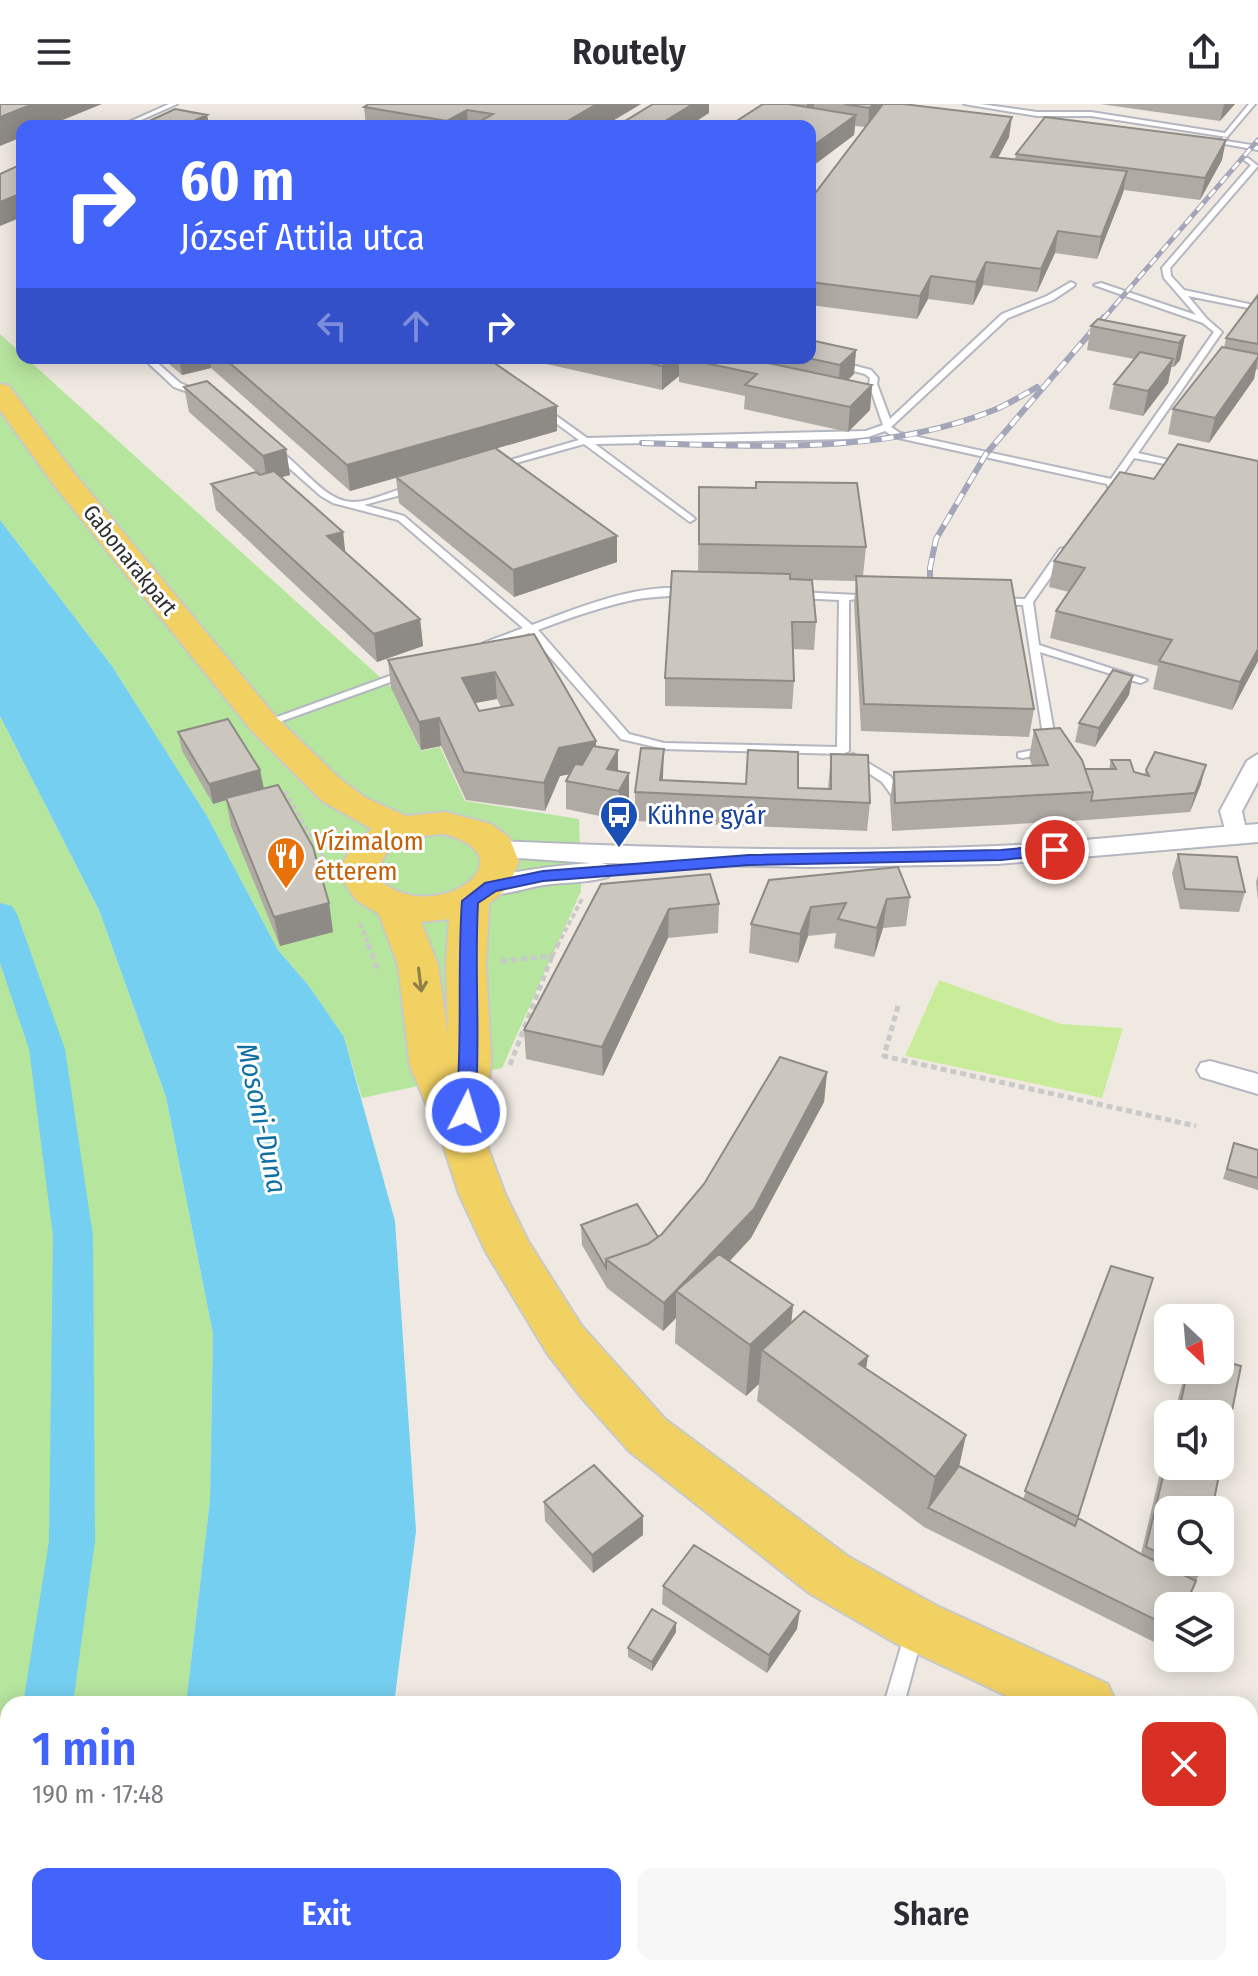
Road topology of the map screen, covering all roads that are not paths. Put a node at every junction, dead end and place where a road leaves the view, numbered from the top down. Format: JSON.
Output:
{"nodes":[{"id":1,"x":174,"y":104,"type":"edge"},
{"id":2,"x":967,"y":104,"type":"edge"},
{"id":3,"x":1252,"y":104,"type":"edge"},
{"id":4,"x":1037,"y":114,"type":"junction"},
{"id":5,"x":137,"y":120,"type":"edge"},
{"id":6,"x":1045,"y":121,"type":"edge"},
{"id":7,"x":1227,"y":135,"type":"junction"},
{"id":8,"x":1258,"y":148,"type":"edge"},
{"id":9,"x":1246,"y":159,"type":"dead end"},
{"id":10,"x":1071,"y":284,"type":"dead end"},
{"id":11,"x":1098,"y":285,"type":"dead end"},
{"id":12,"x":1180,"y":292,"type":"junction"},
{"id":13,"x":1258,"y":308,"type":"edge"},
{"id":14,"x":1206,"y":321,"type":"junction"},
{"id":15,"x":816,"y":359,"type":"edge"},
{"id":16,"x":154,"y":364,"type":"edge"},
{"id":17,"x":0,"y":392,"type":"edge"},
{"id":18,"x":205,"y":395,"type":"edge"},
{"id":19,"x":536,"y":404,"type":"edge"},
{"id":20,"x":887,"y":425,"type":"junction"},
{"id":21,"x":586,"y":441,"type":"junction"},
{"id":22,"x":266,"y":442,"type":"edge"},
{"id":23,"x":1132,"y":455,"type":"junction"},
{"id":24,"x":1188,"y":467,"type":"edge"},
{"id":25,"x":482,"y":469,"type":"edge"},
{"id":26,"x":1113,"y":482,"type":"junction"},
{"id":27,"x":423,"y":486,"type":"edge"},
{"id":28,"x":1104,"y":494,"type":"edge"},
{"id":29,"x":349,"y":506,"type":"junction"},
{"id":30,"x":690,"y":519,"type":"dead end"},
{"id":31,"x":1070,"y":542,"type":"edge"},
{"id":32,"x":708,"y":592,"type":"edge"},
{"id":33,"x":784,"y":595,"type":"edge"},
{"id":34,"x":844,"y":597,"type":"junction"},
{"id":35,"x":872,"y":597,"type":"edge"},
{"id":36,"x":986,"y":601,"type":"edge"},
{"id":37,"x":1028,"y":602,"type":"junction"},
{"id":38,"x":532,"y":630,"type":"junction"},
{"id":39,"x":1034,"y":647,"type":"junction"},
{"id":40,"x":472,"y":651,"type":"edge"},
{"id":41,"x":412,"y":671,"type":"edge"},
{"id":42,"x":1141,"y":680,"type":"dead end"},
{"id":43,"x":264,"y":724,"type":"junction"},
{"id":44,"x":843,"y":751,"type":"junction"},
{"id":45,"x":1022,"y":755,"type":"dead end"},
{"id":46,"x":1258,"y":761,"type":"edge"},
{"id":47,"x":927,"y":793,"type":"edge"},
{"id":48,"x":403,"y":828,"type":"junction"},
{"id":49,"x":1247,"y":834,"type":"edge"},
{"id":50,"x":362,"y":858,"type":"junction"},
{"id":51,"x":749,"y":860,"type":"junction"},
{"id":52,"x":486,"y":879,"type":"junction"},
{"id":53,"x":395,"y":906,"type":"junction"},
{"id":54,"x":1210,"y":1070,"type":"dead end"},
{"id":55,"x":1258,"y":1084,"type":"edge"},
{"id":56,"x":463,"y":1139,"type":"junction"},
{"id":57,"x":917,"y":1625,"type":"junction"},
{"id":58,"x":896,"y":1696,"type":"edge"},
{"id":59,"x":1070,"y":1696,"type":"edge"}],
"edges":[{"from":1,"to":5,"type":"lane"},
{"from":2,"to":4,"type":"lane"},
{"from":3,"to":7,"type":"lane"},
{"from":4,"to":6,"type":"lane"},
{"from":4,"to":7,"type":"lane"},
{"from":7,"to":8,"type":"lane"},
{"from":9,"to":12,"type":"lane"},
{"from":10,"to":20,"type":"lane"},
{"from":11,"to":14,"type":"lane"},
{"from":12,"to":13,"type":"lane"},
{"from":12,"to":14,"type":"lane"},
{"from":14,"to":23,"type":"lane"},
{"from":15,"to":20,"type":"lane"},
{"from":16,"to":18,"type":"lane"},
{"from":17,"to":43,"type":"main road","name":"Gabonarakpart"},
{"from":19,"to":21,"type":"lane"},
{"from":20,"to":21,"type":"lane"},
{"from":20,"to":26,"type":"lane"},
{"from":21,"to":25,"type":"lane"},
{"from":21,"to":30,"type":"lane"},
{"from":22,"to":29,"type":"lane"},
{"from":23,"to":24,"type":"lane"},
{"from":23,"to":26,"type":"lane"},
{"from":26,"to":28,"type":"lane"},
{"from":27,"to":29,"type":"lane"},
{"from":29,"to":38,"type":"lane"},
{"from":31,"to":37,"type":"lane"},
{"from":32,"to":38,"type":"lane"},
{"from":33,"to":34,"type":"lane"},
{"from":34,"to":35,"type":"lane"},
{"from":34,"to":44,"type":"lane"},
{"from":36,"to":37,"type":"lane"},
{"from":37,"to":39,"type":"lane"},
{"from":38,"to":40,"type":"lane"},
{"from":38,"to":44,"type":"lane"},
{"from":39,"to":42,"type":"lane"},
{"from":39,"to":45,"type":"lane"},
{"from":41,"to":43,"type":"lane"},
{"from":43,"to":48,"type":"main road"},
{"from":43,"to":50,"type":"main road"},
{"from":44,"to":47,"type":"lane"},
{"from":46,"to":49,"type":"street"},
{"from":48,"to":50,"type":"main road"},
{"from":48,"to":52,"type":"main road"},
{"from":49,"to":51,"type":"street"},
{"from":50,"to":53,"type":"main road"},
{"from":51,"to":52,"type":"street"},
{"from":51,"to":52,"type":"street"},
{"from":52,"to":53,"type":"main road"},
{"from":52,"to":56,"type":"main road"},
{"from":53,"to":56,"type":"main road","one_way":true},
{"from":54,"to":55,"type":"street"},
{"from":56,"to":57,"type":"main road"},
{"from":57,"to":58,"type":"lane"},
{"from":57,"to":59,"type":"main road"}]}
